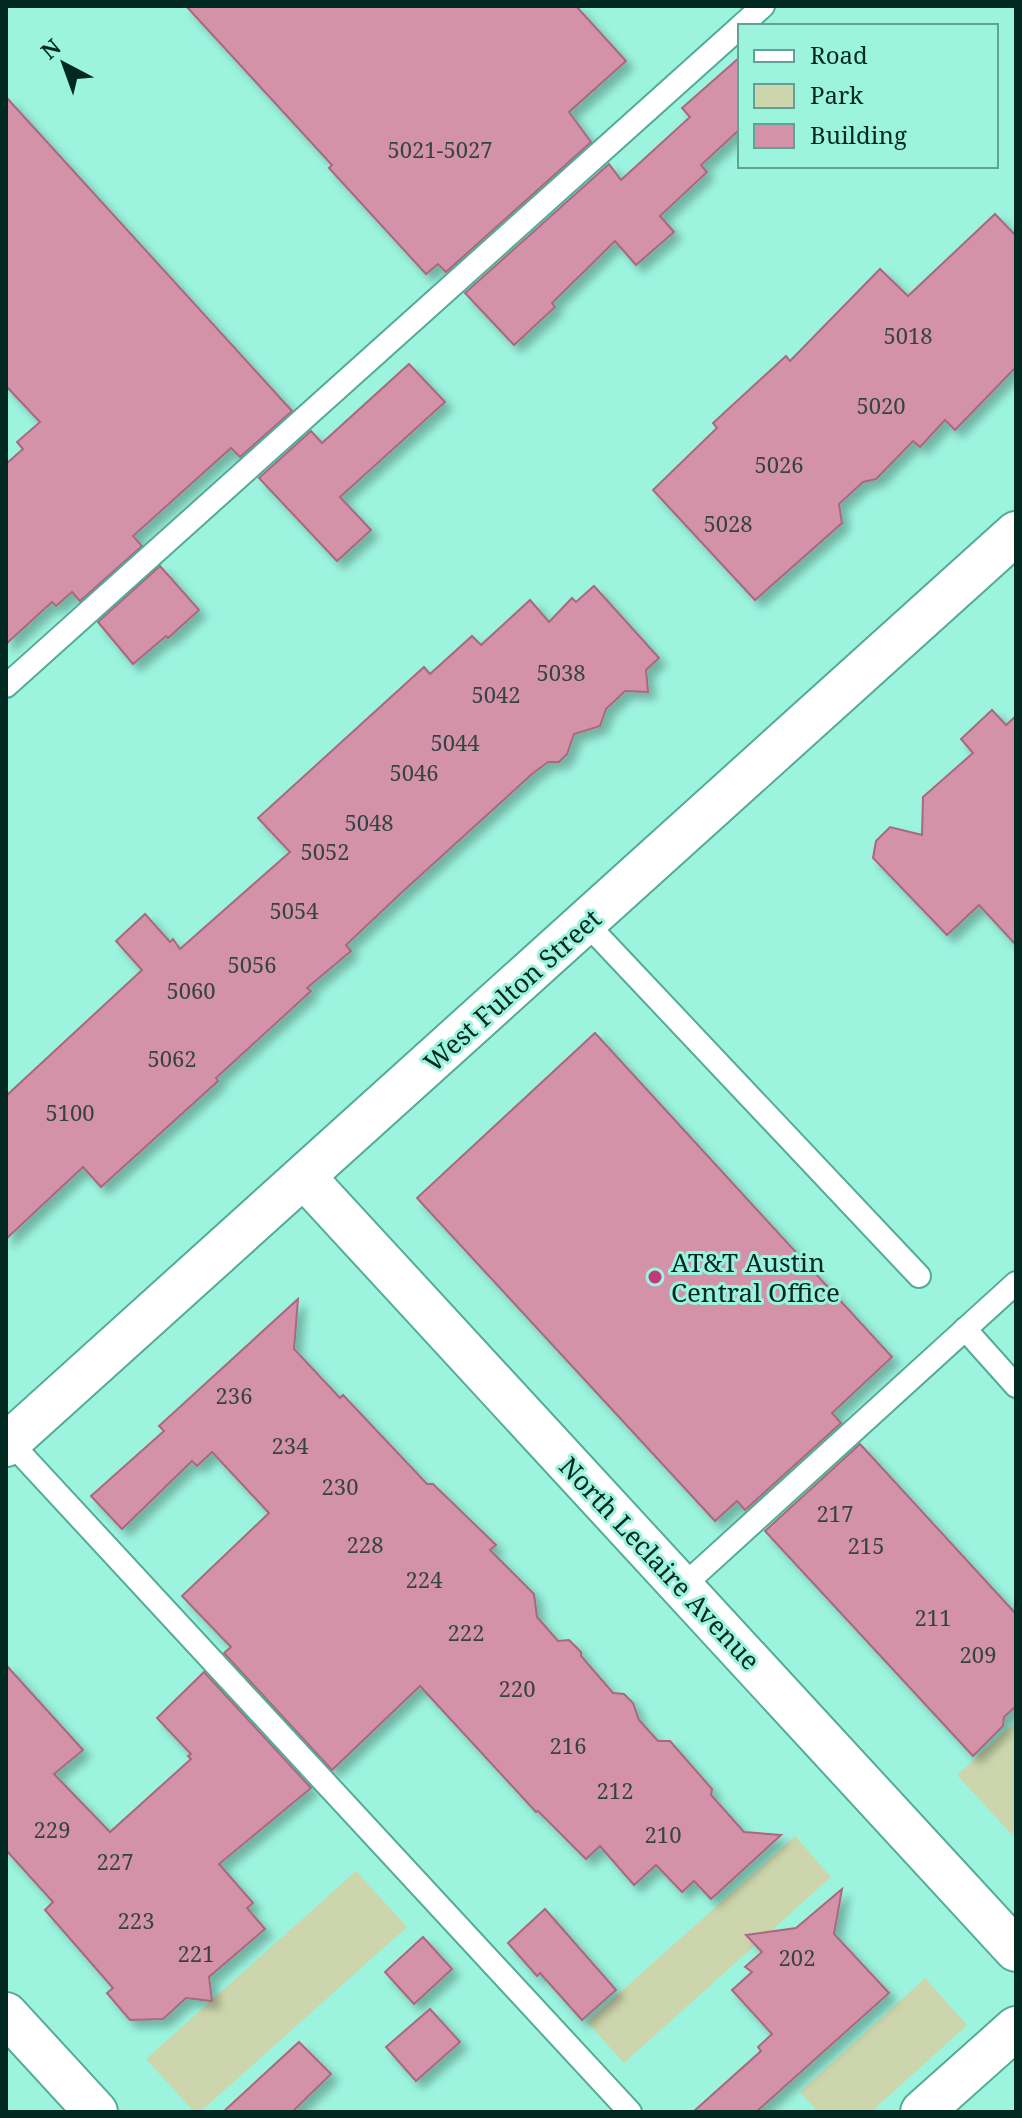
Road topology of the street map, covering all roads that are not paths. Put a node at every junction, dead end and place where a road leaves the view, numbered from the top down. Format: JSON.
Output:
{"nodes":[{"id":1,"x":763,"y":6,"type":"edge"},
{"id":2,"x":742,"y":24,"type":"edge"},
{"id":3,"x":738,"y":28,"type":"edge"},
{"id":4,"x":1016,"y":533,"type":"edge"},
{"id":5,"x":6,"y":686,"type":"edge"},
{"id":6,"x":586,"y":923,"type":"junction"},
{"id":7,"x":304,"y":1177,"type":"junction"},
{"id":8,"x":919,"y":1276,"type":"dead end"},
{"id":9,"x":1016,"y":1283,"type":"edge"},
{"id":10,"x":965,"y":1329,"type":"junction"},
{"id":11,"x":1016,"y":1386,"type":"edge"},
{"id":12,"x":8,"y":1443,"type":"edge"},
{"id":13,"x":682,"y":1587,"type":"junction"},
{"id":14,"x":1016,"y":1950,"type":"edge"},
{"id":15,"x":6,"y":2014,"type":"edge"},
{"id":16,"x":1016,"y":2028,"type":"edge"},
{"id":17,"x":96,"y":2112,"type":"edge"},
{"id":18,"x":630,"y":2112,"type":"edge"},
{"id":19,"x":922,"y":2112,"type":"edge"}],
"edges":[{"from":1,"to":2,"type":"lane"},
{"from":3,"to":5,"type":"lane"},
{"from":4,"to":6,"type":"street","name":"West Fulton Street"},
{"from":6,"to":7,"type":"street","name":"West Fulton Street"},
{"from":6,"to":8,"type":"lane"},
{"from":7,"to":12,"type":"street","name":"West Fulton Street"},
{"from":7,"to":13,"type":"street","name":"North Leclaire Avenue"},
{"from":9,"to":10,"type":"lane"},
{"from":10,"to":11,"type":"lane"},
{"from":10,"to":13,"type":"lane"},
{"from":12,"to":18,"type":"lane"},
{"from":13,"to":14,"type":"street","name":"North Leclaire Avenue"},
{"from":15,"to":17,"type":"street"},
{"from":16,"to":19,"type":"street"}]}
